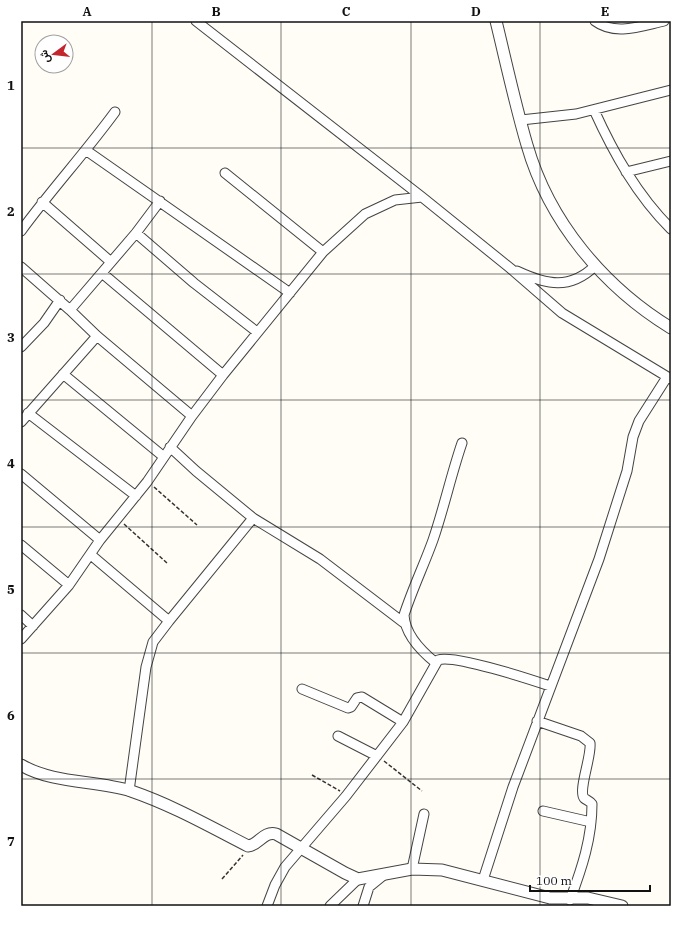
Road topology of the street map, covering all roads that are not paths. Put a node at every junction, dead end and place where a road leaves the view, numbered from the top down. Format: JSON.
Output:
{"nodes":[{"id":1,"x":196,"y":21,"type":"edge"},
{"id":2,"x":496,"y":21,"type":"edge"},
{"id":3,"x":595,"y":21,"type":"edge"},
{"id":4,"x":664,"y":21,"type":"edge"},
{"id":5,"x":671,"y":90,"type":"edge"},
{"id":6,"x":594,"y":110,"type":"junction"},
{"id":7,"x":115,"y":112,"type":"dead end"},
{"id":8,"x":521,"y":120,"type":"junction"},
{"id":9,"x":87,"y":150,"type":"junction"},
{"id":10,"x":671,"y":161,"type":"edge"},
{"id":11,"x":626,"y":172,"type":"junction"},
{"id":12,"x":225,"y":173,"type":"dead end"},
{"id":13,"x":422,"y":197,"type":"junction"},
{"id":14,"x":160,"y":201,"type":"junction"},
{"id":15,"x":42,"y":202,"type":"junction"},
{"id":16,"x":671,"y":229,"type":"edge"},
{"id":17,"x":21,"y":231,"type":"edge"},
{"id":18,"x":136,"y":233,"type":"junction"},
{"id":19,"x":323,"y":252,"type":"junction"},
{"id":20,"x":111,"y":262,"type":"junction"},
{"id":21,"x":595,"y":266,"type":"junction"},
{"id":22,"x":21,"y":267,"type":"edge"},
{"id":23,"x":510,"y":268,"type":"junction"},
{"id":24,"x":102,"y":272,"type":"junction"},
{"id":25,"x":290,"y":293,"type":"junction"},
{"id":26,"x":60,"y":300,"type":"junction"},
{"id":27,"x":70,"y":310,"type":"junction"},
{"id":28,"x":671,"y":328,"type":"edge"},
{"id":29,"x":257,"y":332,"type":"junction"},
{"id":30,"x":97,"y":336,"type":"junction"},
{"id":31,"x":21,"y":347,"type":"edge"},
{"id":32,"x":63,"y":374,"type":"junction"},
{"id":33,"x":223,"y":375,"type":"junction"},
{"id":34,"x":669,"y":378,"type":"edge"},
{"id":35,"x":28,"y":413,"type":"junction"},
{"id":36,"x":192,"y":416,"type":"junction"},
{"id":37,"x":21,"y":422,"type":"edge"},
{"id":38,"x":462,"y":443,"type":"dead end"},
{"id":39,"x":170,"y":447,"type":"junction"},
{"id":40,"x":164,"y":457,"type":"junction"},
{"id":41,"x":21,"y":474,"type":"edge"},
{"id":42,"x":136,"y":496,"type":"junction"},
{"id":43,"x":253,"y":518,"type":"junction"},
{"id":44,"x":100,"y":540,"type":"junction"},
{"id":45,"x":21,"y":545,"type":"edge"},
{"id":46,"x":91,"y":555,"type":"junction"},
{"id":47,"x":69,"y":585,"type":"junction"},
{"id":48,"x":21,"y":616,"type":"edge"},
{"id":49,"x":169,"y":621,"type":"junction"},
{"id":50,"x":404,"y":623,"type":"junction"},
{"id":51,"x":33,"y":626,"type":"junction"},
{"id":52,"x":21,"y":639,"type":"edge"},
{"id":53,"x":436,"y":663,"type":"junction"},
{"id":54,"x":550,"y":686,"type":"junction"},
{"id":55,"x":302,"y":689,"type":"dead end"},
{"id":56,"x":537,"y":721,"type":"junction"},
{"id":57,"x":403,"y":722,"type":"junction"},
{"id":58,"x":338,"y":736,"type":"dead end"},
{"id":59,"x":377,"y":756,"type":"junction"},
{"id":60,"x":21,"y":765,"type":"edge"},
{"id":61,"x":129,"y":791,"type":"junction"},
{"id":62,"x":543,"y":811,"type":"dead end"},
{"id":63,"x":424,"y":814,"type":"dead end"},
{"id":64,"x":591,"y":822,"type":"junction"},
{"id":65,"x":302,"y":848,"type":"junction"},
{"id":66,"x":412,"y":869,"type":"junction"},
{"id":67,"x":387,"y":872,"type":"junction"},
{"id":68,"x":358,"y":879,"type":"junction"},
{"id":69,"x":483,"y":880,"type":"junction"},
{"id":70,"x":570,"y":900,"type":"junction"},
{"id":71,"x":267,"y":906,"type":"edge"},
{"id":72,"x":330,"y":906,"type":"edge"},
{"id":73,"x":363,"y":906,"type":"edge"},
{"id":74,"x":622,"y":906,"type":"edge"}],
"edges":[{"from":1,"to":13,"type":"street"},
{"from":2,"to":8,"type":"street"},
{"from":3,"to":4,"type":"street"},
{"from":5,"to":6,"type":"street"},
{"from":6,"to":8,"type":"street"},
{"from":6,"to":11,"type":"street"},
{"from":7,"to":9,"type":"street"},
{"from":8,"to":21,"type":"street"},
{"from":9,"to":14,"type":"street"},
{"from":9,"to":15,"type":"street"},
{"from":10,"to":11,"type":"street"},
{"from":11,"to":16,"type":"street"},
{"from":12,"to":19,"type":"street"},
{"from":13,"to":19,"type":"street"},
{"from":13,"to":23,"type":"street"},
{"from":14,"to":18,"type":"street"},
{"from":14,"to":25,"type":"street"},
{"from":15,"to":17,"type":"street"},
{"from":15,"to":20,"type":"street"},
{"from":18,"to":20,"type":"street"},
{"from":18,"to":29,"type":"street"},
{"from":19,"to":25,"type":"street"},
{"from":20,"to":24,"type":"street"},
{"from":21,"to":23,"type":"street"},
{"from":21,"to":28,"type":"street"},
{"from":22,"to":26,"type":"street"},
{"from":23,"to":34,"type":"street"},
{"from":24,"to":27,"type":"street"},
{"from":24,"to":33,"type":"street"},
{"from":25,"to":29,"type":"street"},
{"from":26,"to":27,"type":"street"},
{"from":26,"to":31,"type":"street"},
{"from":27,"to":30,"type":"street"},
{"from":29,"to":33,"type":"street"},
{"from":30,"to":32,"type":"street"},
{"from":30,"to":36,"type":"street"},
{"from":32,"to":35,"type":"street"},
{"from":32,"to":40,"type":"street"},
{"from":33,"to":36,"type":"street"},
{"from":34,"to":54,"type":"street"},
{"from":35,"to":37,"type":"street"},
{"from":35,"to":42,"type":"street"},
{"from":36,"to":39,"type":"street"},
{"from":38,"to":50,"type":"street"},
{"from":39,"to":40,"type":"street"},
{"from":39,"to":43,"type":"street"},
{"from":40,"to":42,"type":"street"},
{"from":41,"to":44,"type":"street"},
{"from":42,"to":44,"type":"street"},
{"from":43,"to":49,"type":"street"},
{"from":43,"to":50,"type":"street"},
{"from":44,"to":46,"type":"street"},
{"from":45,"to":47,"type":"street"},
{"from":46,"to":47,"type":"street"},
{"from":46,"to":49,"type":"street"},
{"from":47,"to":51,"type":"street"},
{"from":48,"to":51,"type":"street"},
{"from":49,"to":61,"type":"street"},
{"from":50,"to":53,"type":"street"},
{"from":51,"to":52,"type":"street"},
{"from":53,"to":54,"type":"street"},
{"from":53,"to":57,"type":"street"},
{"from":54,"to":56,"type":"street"},
{"from":55,"to":57,"type":"street"},
{"from":56,"to":64,"type":"street"},
{"from":56,"to":69,"type":"street"},
{"from":57,"to":59,"type":"street"},
{"from":58,"to":59,"type":"street"},
{"from":59,"to":65,"type":"street"},
{"from":60,"to":61,"type":"street"},
{"from":61,"to":65,"type":"street"},
{"from":62,"to":64,"type":"street"},
{"from":63,"to":66,"type":"street"},
{"from":64,"to":70,"type":"street"},
{"from":65,"to":68,"type":"street"},
{"from":65,"to":71,"type":"street"},
{"from":66,"to":67,"type":"street"},
{"from":66,"to":69,"type":"street"},
{"from":67,"to":68,"type":"street"},
{"from":67,"to":73,"type":"street"},
{"from":68,"to":72,"type":"street"},
{"from":69,"to":70,"type":"street"},
{"from":70,"to":74,"type":"street"}]}
